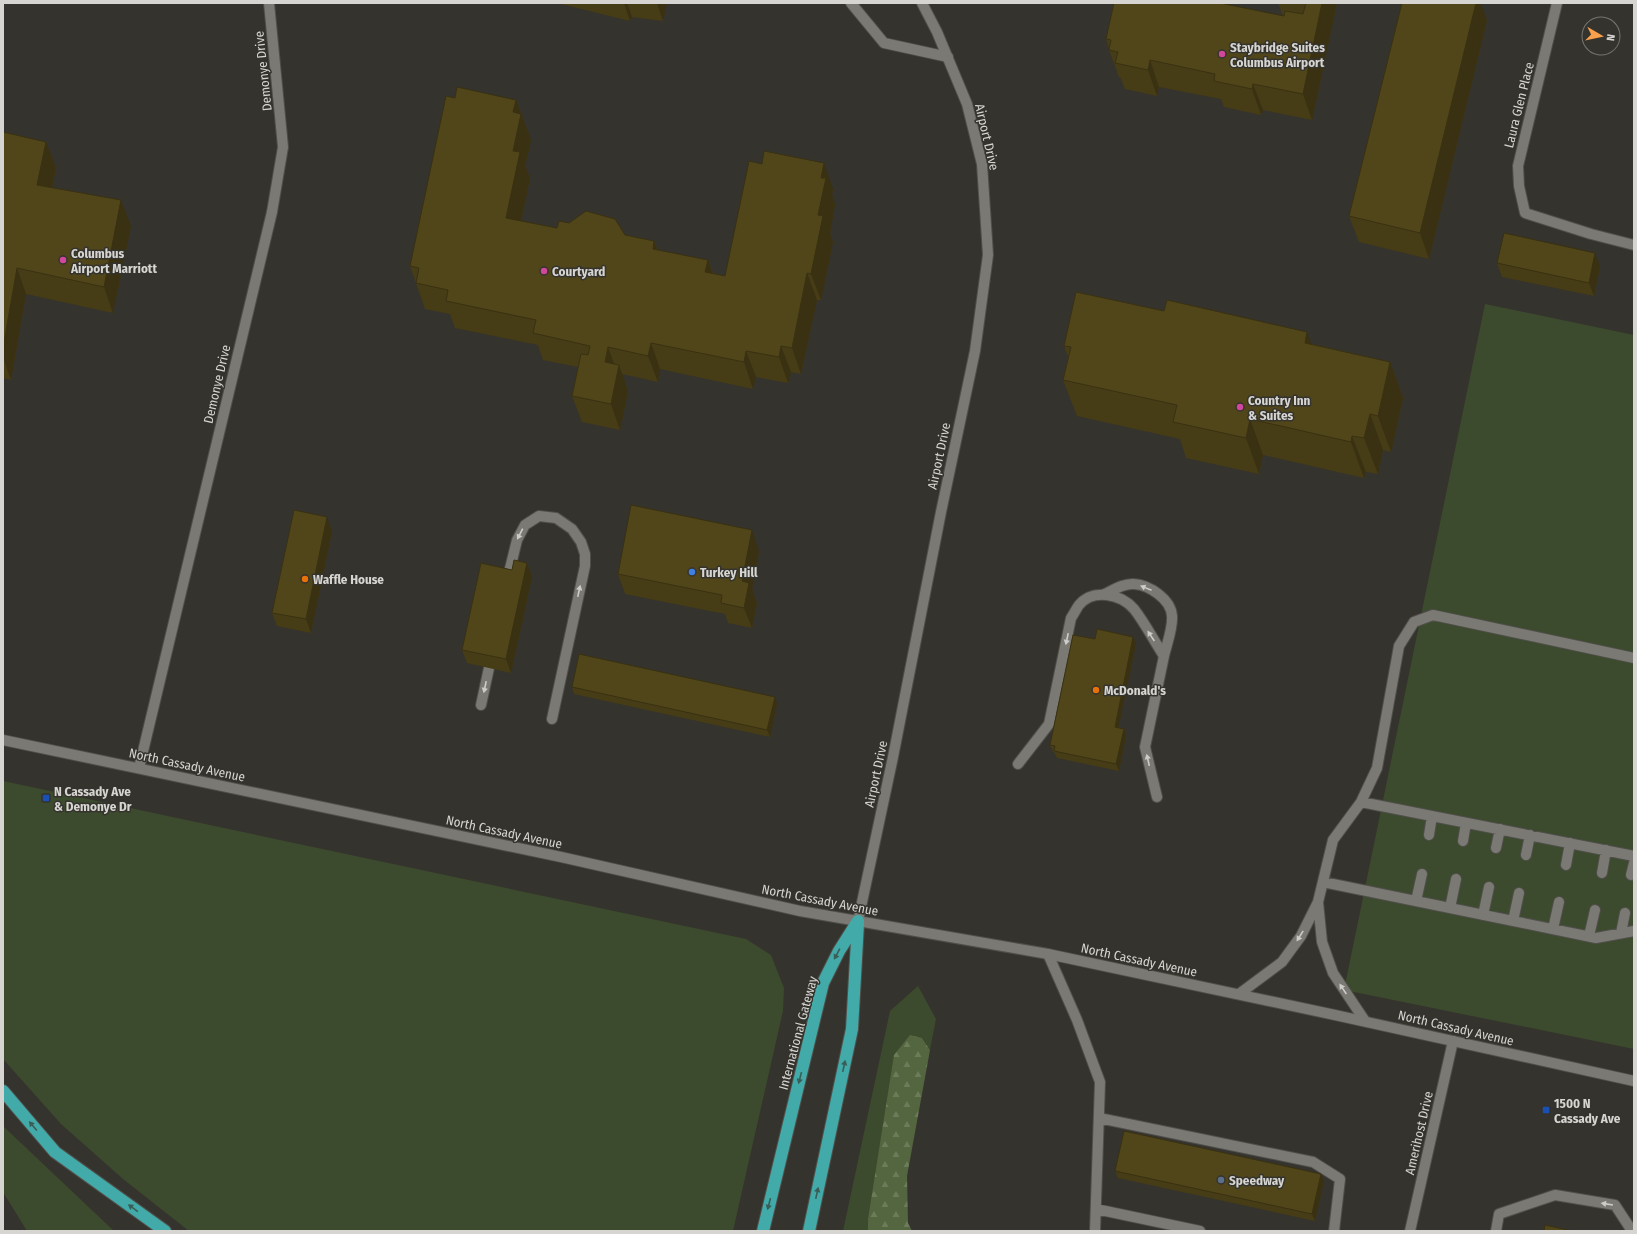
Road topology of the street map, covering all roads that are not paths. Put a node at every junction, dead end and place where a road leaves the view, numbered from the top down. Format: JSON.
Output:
{"nodes":[{"id":1,"x":269,"y":3,"type":"edge"},
{"id":2,"x":851,"y":3,"type":"edge"},
{"id":3,"x":922,"y":3,"type":"edge"},
{"id":4,"x":1557,"y":3,"type":"edge"},
{"id":5,"x":948,"y":57,"type":"junction"},
{"id":6,"x":1634,"y":245,"type":"edge"},
{"id":7,"x":507,"y":581,"type":"edge"},
{"id":8,"x":1105,"y":594,"type":"junction"},
{"id":9,"x":1164,"y":656,"type":"junction"},
{"id":10,"x":1634,"y":658,"type":"edge"},
{"id":11,"x":489,"y":668,"type":"edge"},
{"id":12,"x":481,"y":705,"type":"dead end"},
{"id":13,"x":552,"y":719,"type":"dead end"},
{"id":14,"x":3,"y":740,"type":"edge"},
{"id":15,"x":1018,"y":764,"type":"dead end"},
{"id":16,"x":139,"y":768,"type":"junction"},
{"id":17,"x":1157,"y":798,"type":"dead end"},
{"id":18,"x":1361,"y":802,"type":"junction"},
{"id":19,"x":1432,"y":816,"type":"junction"},
{"id":20,"x":1466,"y":823,"type":"junction"},
{"id":21,"x":1500,"y":829,"type":"junction"},
{"id":22,"x":1429,"y":835,"type":"dead end"},
{"id":23,"x":1530,"y":835,"type":"junction"},
{"id":24,"x":1463,"y":841,"type":"dead end"},
{"id":25,"x":1570,"y":843,"type":"junction"},
{"id":26,"x":1496,"y":848,"type":"dead end"},
{"id":27,"x":1606,"y":850,"type":"junction"},
{"id":28,"x":1526,"y":855,"type":"dead end"},
{"id":29,"x":1634,"y":856,"type":"edge"},
{"id":30,"x":1634,"y":863,"type":"edge"},
{"id":31,"x":1566,"y":864,"type":"dead end"},
{"id":32,"x":1602,"y":873,"type":"dead end"},
{"id":33,"x":1422,"y":874,"type":"dead end"},
{"id":34,"x":1631,"y":875,"type":"dead end"},
{"id":35,"x":1456,"y":879,"type":"dead end"},
{"id":36,"x":1323,"y":882,"type":"junction"},
{"id":37,"x":1488,"y":886,"type":"dead end"},
{"id":38,"x":1519,"y":893,"type":"dead end"},
{"id":39,"x":1416,"y":901,"type":"junction"},
{"id":40,"x":1318,"y":902,"type":"junction"},
{"id":41,"x":1559,"y":902,"type":"dead end"},
{"id":42,"x":1450,"y":908,"type":"junction"},
{"id":43,"x":1595,"y":910,"type":"dead end"},
{"id":44,"x":1625,"y":913,"type":"dead end"},
{"id":45,"x":1483,"y":915,"type":"junction"},
{"id":46,"x":858,"y":921,"type":"junction"},
{"id":47,"x":1513,"y":921,"type":"junction"},
{"id":48,"x":1553,"y":929,"type":"junction"},
{"id":49,"x":1634,"y":931,"type":"edge"},
{"id":50,"x":1621,"y":933,"type":"junction"},
{"id":51,"x":1590,"y":936,"type":"junction"},
{"id":52,"x":1048,"y":954,"type":"junction"},
{"id":53,"x":1240,"y":994,"type":"junction"},
{"id":54,"x":1365,"y":1021,"type":"junction"},
{"id":55,"x":1453,"y":1041,"type":"junction"},
{"id":56,"x":1634,"y":1081,"type":"edge"},
{"id":57,"x":3,"y":1091,"type":"edge"},
{"id":58,"x":1099,"y":1118,"type":"junction"},
{"id":59,"x":1096,"y":1209,"type":"junction"},
{"id":60,"x":165,"y":1231,"type":"edge"},
{"id":61,"x":763,"y":1231,"type":"edge"},
{"id":62,"x":809,"y":1231,"type":"edge"},
{"id":63,"x":1095,"y":1231,"type":"edge"},
{"id":64,"x":1200,"y":1231,"type":"edge"},
{"id":65,"x":1334,"y":1231,"type":"edge"},
{"id":66,"x":1410,"y":1231,"type":"edge"},
{"id":67,"x":1496,"y":1231,"type":"edge"},
{"id":68,"x":1632,"y":1231,"type":"edge"}],
"edges":[{"from":1,"to":16,"type":"main road","name":"Demonye Drive"},
{"from":2,"to":5,"type":"main road"},
{"from":3,"to":5,"type":"main road","name":"Airport Drive"},
{"from":4,"to":6,"type":"main road","name":"Laura Glen Place"},
{"from":5,"to":46,"type":"main road","name":"Airport Drive"},
{"from":13,"to":7,"type":"main road","one_way":true},
{"from":9,"to":8,"type":"main road","one_way":true},
{"from":9,"to":8,"type":"main road","one_way":true},
{"from":8,"to":15,"type":"main road","one_way":true},
{"from":17,"to":9,"type":"main road","one_way":true},
{"from":10,"to":18,"type":"main road"},
{"from":11,"to":12,"type":"main road","one_way":true},
{"from":14,"to":16,"type":"main road","name":"North Cassady Avenue"},
{"from":16,"to":46,"type":"main road","name":"North Cassady Avenue"},
{"from":18,"to":19,"type":"main road"},
{"from":18,"to":36,"type":"main road"},
{"from":19,"to":20,"type":"main road"},
{"from":19,"to":22,"type":"main road"},
{"from":20,"to":21,"type":"main road"},
{"from":20,"to":24,"type":"main road"},
{"from":21,"to":23,"type":"main road"},
{"from":21,"to":26,"type":"main road"},
{"from":23,"to":25,"type":"main road"},
{"from":23,"to":28,"type":"main road"},
{"from":25,"to":27,"type":"main road"},
{"from":25,"to":31,"type":"main road"},
{"from":27,"to":29,"type":"main road"},
{"from":27,"to":32,"type":"main road"},
{"from":30,"to":34,"type":"main road"},
{"from":33,"to":39,"type":"main road"},
{"from":35,"to":42,"type":"main road"},
{"from":36,"to":39,"type":"main road"},
{"from":36,"to":40,"type":"main road"},
{"from":37,"to":45,"type":"main road"},
{"from":38,"to":47,"type":"main road"},
{"from":39,"to":42,"type":"main road"},
{"from":40,"to":53,"type":"main road","one_way":true},
{"from":54,"to":40,"type":"main road","one_way":true},
{"from":41,"to":48,"type":"main road"},
{"from":42,"to":45,"type":"main road"},
{"from":43,"to":51,"type":"main road"},
{"from":44,"to":50,"type":"main road"},
{"from":45,"to":47,"type":"main road"},
{"from":46,"to":52,"type":"main road","name":"North Cassady Avenue"},
{"from":46,"to":61,"type":"highway","name":"International Gateway","one_way":true},
{"from":62,"to":46,"type":"highway","one_way":true},
{"from":47,"to":48,"type":"main road"},
{"from":48,"to":51,"type":"main road"},
{"from":49,"to":50,"type":"main road"},
{"from":50,"to":51,"type":"main road"},
{"from":52,"to":53,"type":"main road","name":"North Cassady Avenue"},
{"from":52,"to":58,"type":"main road"},
{"from":53,"to":54,"type":"main road","name":"North Cassady Avenue"},
{"from":54,"to":55,"type":"main road","name":"North Cassady Avenue"},
{"from":55,"to":56,"type":"main road","name":"North Cassady Avenue"},
{"from":55,"to":66,"type":"main road","name":"Amerihost Drive"},
{"from":60,"to":57,"type":"highway","one_way":true},
{"from":58,"to":59,"type":"main road"},
{"from":58,"to":65,"type":"main road"},
{"from":59,"to":63,"type":"main road"},
{"from":59,"to":64,"type":"main road"},
{"from":68,"to":67,"type":"main road","one_way":true}]}
